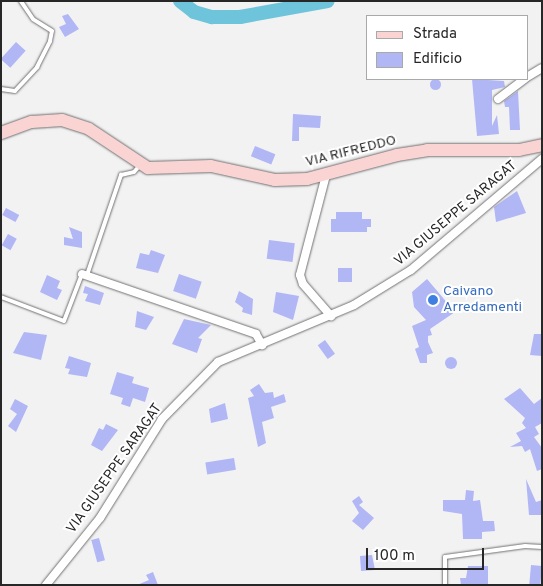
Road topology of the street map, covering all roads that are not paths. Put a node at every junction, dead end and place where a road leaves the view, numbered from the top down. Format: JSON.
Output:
{"nodes":[{"id":1,"x":21,"y":1,"type":"edge"},
{"id":2,"x":542,"y":68,"type":"edge"},
{"id":3,"x":528,"y":77,"type":"edge"},
{"id":4,"x":523,"y":80,"type":"edge"},
{"id":5,"x":1,"y":89,"type":"edge"},
{"id":6,"x":498,"y":99,"type":"dead end"},
{"id":7,"x":2,"y":132,"type":"edge"},
{"id":8,"x":542,"y":145,"type":"edge"},
{"id":9,"x":542,"y":159,"type":"edge"},
{"id":10,"x":140,"y":166,"type":"junction"},
{"id":11,"x":326,"y":175,"type":"junction"},
{"id":12,"x":84,"y":275,"type":"junction"},
{"id":13,"x":1,"y":297,"type":"edge"},
{"id":14,"x":331,"y":316,"type":"junction"},
{"id":15,"x":262,"y":345,"type":"junction"},
{"id":16,"x":542,"y":547,"type":"edge"},
{"id":17,"x":46,"y":585,"type":"edge"},
{"id":18,"x":445,"y":585,"type":"edge"}],
"edges":[{"from":1,"to":5,"type":"lane"},
{"from":2,"to":3,"type":"street"},
{"from":4,"to":6,"type":"street"},
{"from":7,"to":10,"type":"main road","name":"VIA RIFREDDO"},
{"from":8,"to":11,"type":"main road","name":"VIA RIFREDDO"},
{"from":9,"to":14,"type":"street","name":"VIA GIUSEPPE SARAGAT"},
{"from":10,"to":11,"type":"main road","name":"VIA RIFREDDO"},
{"from":10,"to":12,"type":"lane"},
{"from":11,"to":14,"type":"street"},
{"from":12,"to":13,"type":"lane"},
{"from":12,"to":15,"type":"street"},
{"from":14,"to":15,"type":"street","name":"VIA GIUSEPPE SARAGAT"},
{"from":15,"to":17,"type":"street","name":"VIA GIUSEPPE SARAGAT"},
{"from":16,"to":18,"type":"lane"}]}
